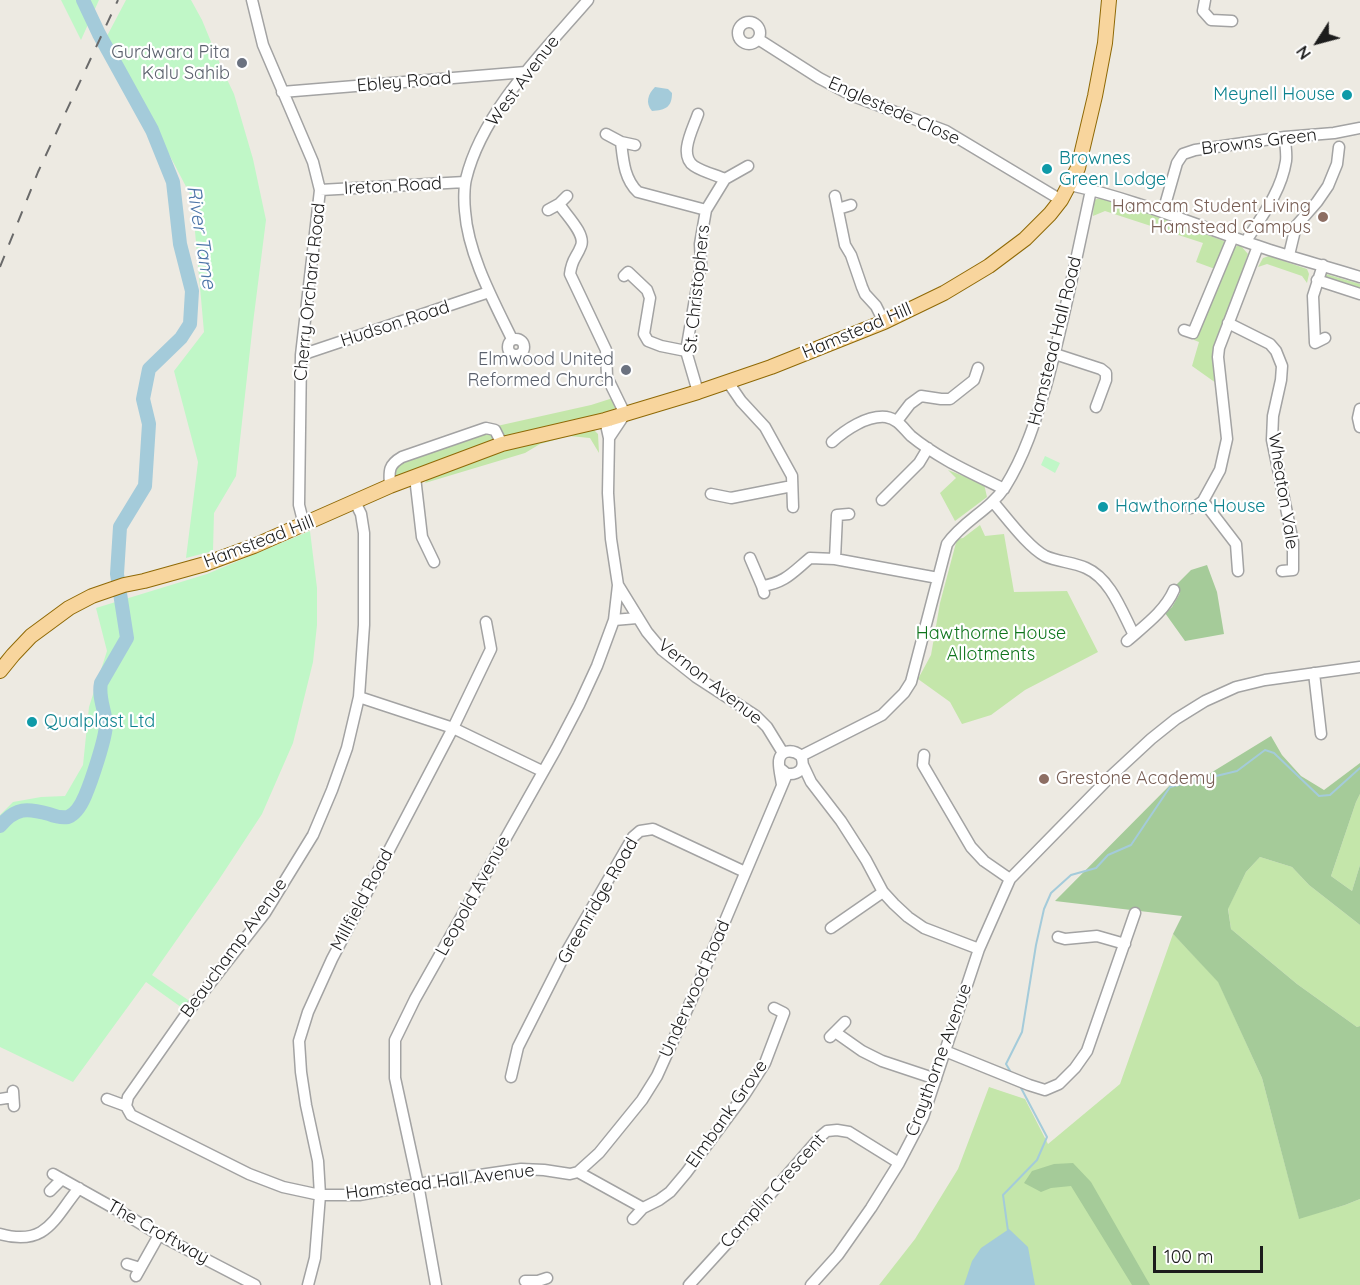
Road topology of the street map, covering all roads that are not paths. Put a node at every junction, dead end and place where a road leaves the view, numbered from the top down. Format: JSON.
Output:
{"nodes":[{"id":1,"x":252,"y":0,"type":"edge"},
{"id":2,"x":588,"y":0,"type":"edge"},
{"id":3,"x":1109,"y":0,"type":"edge"},
{"id":4,"x":1205,"y":0,"type":"edge"},
{"id":5,"x":1232,"y":21,"type":"dead end"},
{"id":6,"x":758,"y":39,"type":"dead end"},
{"id":7,"x":526,"y":72,"type":"junction"},
{"id":8,"x":282,"y":92,"type":"junction"},
{"id":9,"x":698,"y":114,"type":"dead end"},
{"id":10,"x":1360,"y":128,"type":"edge"},
{"id":11,"x":606,"y":134,"type":"dead end"},
{"id":12,"x":1285,"y":137,"type":"junction"},
{"id":13,"x":621,"y":142,"type":"junction"},
{"id":14,"x":635,"y":146,"type":"dead end"},
{"id":15,"x":1339,"y":147,"type":"dead end"},
{"id":16,"x":748,"y":166,"type":"dead end"},
{"id":17,"x":725,"y":179,"type":"junction"},
{"id":18,"x":465,"y":182,"type":"junction"},
{"id":19,"x":1070,"y":185,"type":"junction"},
{"id":20,"x":320,"y":190,"type":"junction"},
{"id":21,"x":1091,"y":190,"type":"junction"},
{"id":22,"x":835,"y":196,"type":"dead end"},
{"id":23,"x":1061,"y":200,"type":"junction"},
{"id":24,"x":851,"y":205,"type":"dead end"},
{"id":25,"x":838,"y":209,"type":"junction"},
{"id":26,"x":548,"y":210,"type":"dead end"},
{"id":27,"x":706,"y":210,"type":"junction"},
{"id":28,"x":1162,"y":212,"type":"junction"},
{"id":29,"x":1233,"y":237,"type":"junction"},
{"id":30,"x":1246,"y":241,"type":"junction"},
{"id":31,"x":1258,"y":246,"type":"junction"},
{"id":32,"x":1289,"y":255,"type":"junction"},
{"id":33,"x":1323,"y":265,"type":"junction"},
{"id":34,"x":624,"y":276,"type":"dead end"},
{"id":35,"x":1360,"y":277,"type":"edge"},
{"id":36,"x":1317,"y":280,"type":"junction"},
{"id":37,"x":489,"y":292,"type":"junction"},
{"id":38,"x":1360,"y":294,"type":"edge"},
{"id":39,"x":884,"y":322,"type":"junction"},
{"id":40,"x":1228,"y":323,"type":"junction"},
{"id":41,"x":1184,"y":330,"type":"dead end"},
{"id":42,"x":1326,"y":338,"type":"dead end"},
{"id":43,"x":512,"y":339,"type":"dead end"},
{"id":44,"x":686,"y":351,"type":"junction"},
{"id":45,"x":1055,"y":354,"type":"junction"},
{"id":46,"x":301,"y":355,"type":"junction"},
{"id":47,"x":978,"y":368,"type":"dead end"},
{"id":48,"x":728,"y":382,"type":"junction"},
{"id":49,"x":698,"y":393,"type":"junction"},
{"id":50,"x":1096,"y":407,"type":"dead end"},
{"id":51,"x":1360,"y":410,"type":"edge"},
{"id":52,"x":625,"y":414,"type":"junction"},
{"id":53,"x":604,"y":420,"type":"junction"},
{"id":54,"x":897,"y":421,"type":"junction"},
{"id":55,"x":1360,"y":427,"type":"edge"},
{"id":56,"x":609,"y":438,"type":"junction"},
{"id":57,"x":832,"y":442,"type":"dead end"},
{"id":58,"x":502,"y":444,"type":"junction"},
{"id":59,"x":928,"y":448,"type":"junction"},
{"id":60,"x":415,"y":477,"type":"junction"},
{"id":61,"x":390,"y":486,"type":"junction"},
{"id":62,"x":792,"y":486,"type":"junction"},
{"id":63,"x":1004,"y":489,"type":"junction"},
{"id":64,"x":711,"y":494,"type":"dead end"},
{"id":65,"x":888,"y":498,"type":"dead end"},
{"id":66,"x":1203,"y":501,"type":"junction"},
{"id":67,"x":355,"y":502,"type":"junction"},
{"id":68,"x":993,"y":502,"type":"junction"},
{"id":69,"x":793,"y":507,"type":"dead end"},
{"id":70,"x":1191,"y":508,"type":"dead end"},
{"id":71,"x":849,"y":514,"type":"dead end"},
{"id":72,"x":304,"y":525,"type":"junction"},
{"id":73,"x":750,"y":558,"type":"dead end"},
{"id":74,"x":835,"y":559,"type":"junction"},
{"id":75,"x":434,"y":562,"type":"dead end"},
{"id":76,"x":1282,"y":571,"type":"dead end"},
{"id":77,"x":1238,"y":572,"type":"dead end"},
{"id":78,"x":938,"y":578,"type":"junction"},
{"id":79,"x":618,"y":585,"type":"junction"},
{"id":80,"x":1174,"y":590,"type":"dead end"},
{"id":81,"x":637,"y":618,"type":"junction"},
{"id":82,"x":614,"y":620,"type":"junction"},
{"id":83,"x":486,"y":622,"type":"dead end"},
{"id":84,"x":1360,"y":667,"type":"edge"},
{"id":85,"x":0,"y":671,"type":"edge"},
{"id":86,"x":1314,"y":673,"type":"junction"},
{"id":87,"x":359,"y":697,"type":"junction"},
{"id":88,"x":453,"y":728,"type":"junction"},
{"id":89,"x":1322,"y":734,"type":"dead end"},
{"id":90,"x":783,"y":753,"type":"junction"},
{"id":91,"x":924,"y":755,"type":"dead end"},
{"id":92,"x":802,"y":760,"type":"junction"},
{"id":93,"x":542,"y":771,"type":"junction"},
{"id":94,"x":787,"y":773,"type":"junction"},
{"id":95,"x":812,"y":782,"type":"junction"},
{"id":96,"x":746,"y":872,"type":"junction"},
{"id":97,"x":1010,"y":879,"type":"junction"},
{"id":98,"x":883,"y":892,"type":"junction"},
{"id":99,"x":1135,"y":913,"type":"dead end"},
{"id":100,"x":831,"y":928,"type":"dead end"},
{"id":101,"x":1058,"y":937,"type":"dead end"},
{"id":102,"x":1125,"y":944,"type":"junction"},
{"id":103,"x":979,"y":949,"type":"junction"},
{"id":104,"x":774,"y":1008,"type":"dead end"},
{"id":105,"x":845,"y":1022,"type":"dead end"},
{"id":106,"x":945,"y":1051,"type":"junction"},
{"id":107,"x":510,"y":1077,"type":"dead end"},
{"id":108,"x":936,"y":1079,"type":"junction"},
{"id":109,"x":13,"y":1098,"type":"dead end"},
{"id":110,"x":0,"y":1099,"type":"edge"},
{"id":111,"x":107,"y":1099,"type":"dead end"},
{"id":112,"x":126,"y":1106,"type":"junction"},
{"id":113,"x":899,"y":1163,"type":"junction"},
{"id":114,"x":578,"y":1172,"type":"junction"},
{"id":115,"x":418,"y":1184,"type":"junction"},
{"id":116,"x":79,"y":1188,"type":"junction"},
{"id":117,"x":50,"y":1191,"type":"dead end"},
{"id":118,"x":320,"y":1194,"type":"junction"},
{"id":119,"x":643,"y":1208,"type":"junction"},
{"id":120,"x":633,"y":1219,"type":"dead end"},
{"id":121,"x":0,"y":1234,"type":"edge"},
{"id":122,"x":159,"y":1235,"type":"junction"},
{"id":123,"x":127,"y":1264,"type":"dead end"},
{"id":124,"x":525,"y":1281,"type":"dead end"},
{"id":125,"x":542,"y":1282,"type":"edge"},
{"id":126,"x":255,"y":1285,"type":"edge"},
{"id":127,"x":308,"y":1285,"type":"edge"},
{"id":128,"x":436,"y":1285,"type":"edge"},
{"id":129,"x":689,"y":1285,"type":"edge"},
{"id":130,"x":811,"y":1285,"type":"edge"}],
"edges":[{"from":1,"to":8,"type":"street","name":"Cherry Orchard Road"},
{"from":2,"to":7,"type":"street","name":"West Avenue"},
{"from":3,"to":19,"type":"main road","name":"Hamstead Hill"},
{"from":4,"to":5,"type":"street"},
{"from":6,"to":23,"type":"street","name":"Englestede Close"},
{"from":7,"to":8,"type":"street","name":"Ebley Road"},
{"from":7,"to":18,"type":"street","name":"West Avenue"},
{"from":8,"to":20,"type":"street","name":"Cherry Orchard Road"},
{"from":9,"to":17,"type":"street"},
{"from":10,"to":12,"type":"street","name":"Browns Green"},
{"from":11,"to":13,"type":"street"},
{"from":12,"to":28,"type":"street","name":"Browns Green"},
{"from":12,"to":30,"type":"street"},
{"from":13,"to":14,"type":"street"},
{"from":13,"to":27,"type":"street"},
{"from":15,"to":32,"type":"street"},
{"from":16,"to":17,"type":"street","name":"St. Christophers"},
{"from":17,"to":27,"type":"street","name":"St. Christophers"},
{"from":18,"to":20,"type":"street","name":"Ireton Road"},
{"from":18,"to":37,"type":"street","name":"West Avenue"},
{"from":19,"to":21,"type":"street"},
{"from":19,"to":23,"type":"main road","name":"Hamstead Hill"},
{"from":20,"to":46,"type":"street","name":"Cherry Orchard Road"},
{"from":21,"to":28,"type":"street"},
{"from":21,"to":45,"type":"street","name":"Hamstead Hall Road"},
{"from":22,"to":25,"type":"street"},
{"from":23,"to":39,"type":"main road","name":"Hamstead Hill"},
{"from":24,"to":25,"type":"street"},
{"from":25,"to":39,"type":"street"},
{"from":26,"to":52,"type":"street"},
{"from":27,"to":44,"type":"street","name":"St. Christophers"},
{"from":28,"to":29,"type":"street"},
{"from":29,"to":30,"type":"street"},
{"from":29,"to":41,"type":"street"},
{"from":30,"to":31,"type":"street"},
{"from":31,"to":32,"type":"street"},
{"from":31,"to":40,"type":"street"},
{"from":32,"to":33,"type":"street"},
{"from":33,"to":35,"type":"street"},
{"from":33,"to":36,"type":"street"},
{"from":34,"to":44,"type":"street"},
{"from":36,"to":38,"type":"street"},
{"from":36,"to":42,"type":"street"},
{"from":37,"to":43,"type":"street","name":"West Avenue"},
{"from":37,"to":46,"type":"street","name":"Hudson Road"},
{"from":39,"to":48,"type":"main road","name":"Hamstead Hill"},
{"from":40,"to":66,"type":"street"},
{"from":40,"to":76,"type":"street","name":"Wheaton Vale"},
{"from":44,"to":49,"type":"street","name":"St. Christophers"},
{"from":45,"to":50,"type":"street"},
{"from":45,"to":63,"type":"street","name":"Hamstead Hall Road"},
{"from":46,"to":72,"type":"street","name":"Cherry Orchard Road"},
{"from":47,"to":54,"type":"street"},
{"from":48,"to":49,"type":"main road","name":"Hamstead Hill"},
{"from":48,"to":62,"type":"street"},
{"from":49,"to":52,"type":"main road","name":"Hamstead Hill"},
{"from":51,"to":55,"type":"street"},
{"from":52,"to":53,"type":"main road","name":"Hamstead Hill"},
{"from":52,"to":56,"type":"street"},
{"from":53,"to":56,"type":"street","name":"Vernon Avenue"},
{"from":53,"to":58,"type":"main road","name":"Hamstead Hill"},
{"from":54,"to":57,"type":"street"},
{"from":54,"to":59,"type":"street"},
{"from":56,"to":79,"type":"street","name":"Vernon Avenue"},
{"from":58,"to":60,"type":"main road","name":"Hamstead Hill"},
{"from":58,"to":61,"type":"street"},
{"from":59,"to":63,"type":"street"},
{"from":59,"to":65,"type":"street"},
{"from":60,"to":61,"type":"main road","name":"Hamstead Hill"},
{"from":60,"to":75,"type":"street"},
{"from":61,"to":67,"type":"main road","name":"Hamstead Hill"},
{"from":62,"to":64,"type":"street"},
{"from":62,"to":69,"type":"street"},
{"from":63,"to":68,"type":"street","name":"Hamstead Hall Road"},
{"from":66,"to":70,"type":"street"},
{"from":66,"to":77,"type":"street"},
{"from":67,"to":72,"type":"main road","name":"Hamstead Hill"},
{"from":67,"to":87,"type":"street","name":"Beauchamp Avenue"},
{"from":68,"to":78,"type":"street","name":"Hamstead Hall Road"},
{"from":68,"to":80,"type":"street"},
{"from":71,"to":74,"type":"street"},
{"from":72,"to":85,"type":"main road","name":"Hamstead Hill"},
{"from":73,"to":74,"type":"street"},
{"from":74,"to":78,"type":"street"},
{"from":78,"to":92,"type":"street","name":"Hamstead Hall Road"},
{"from":79,"to":81,"type":"street","name":"Vernon Avenue"},
{"from":79,"to":82,"type":"street","name":"Leopold Avenue"},
{"from":81,"to":82,"type":"street"},
{"from":81,"to":90,"type":"street","name":"Vernon Avenue"},
{"from":82,"to":93,"type":"street","name":"Leopold Avenue"},
{"from":83,"to":88,"type":"street","name":"Millfield Road"},
{"from":84,"to":86,"type":"street"},
{"from":86,"to":89,"type":"street"},
{"from":86,"to":97,"type":"street"},
{"from":87,"to":88,"type":"street"},
{"from":87,"to":112,"type":"street","name":"Beauchamp Avenue"},
{"from":88,"to":93,"type":"street"},
{"from":88,"to":118,"type":"street","name":"Millfield Road"},
{"from":90,"to":92,"type":"street"},
{"from":90,"to":94,"type":"street"},
{"from":91,"to":97,"type":"street"},
{"from":92,"to":94,"type":"street"},
{"from":92,"to":95,"type":"street"},
{"from":93,"to":115,"type":"street","name":"Leopold Avenue"},
{"from":94,"to":95,"type":"street"},
{"from":94,"to":96,"type":"street","name":"Underwood Road"},
{"from":95,"to":98,"type":"street"},
{"from":96,"to":107,"type":"street","name":"Greenridge Road"},
{"from":96,"to":114,"type":"street","name":"Underwood Road"},
{"from":97,"to":103,"type":"street","name":"Craythorne Avenue"},
{"from":98,"to":100,"type":"street"},
{"from":98,"to":103,"type":"street"},
{"from":99,"to":102,"type":"street"},
{"from":101,"to":102,"type":"street"},
{"from":102,"to":106,"type":"street"},
{"from":103,"to":106,"type":"street","name":"Craythorne Avenue"},
{"from":104,"to":119,"type":"street","name":"Elmbank Grove"},
{"from":105,"to":108,"type":"street"},
{"from":106,"to":108,"type":"street","name":"Craythorne Avenue"},
{"from":108,"to":113,"type":"street","name":"Craythorne Avenue"},
{"from":109,"to":110,"type":"street"},
{"from":111,"to":112,"type":"street","name":"Hamstead Hall Avenue"},
{"from":112,"to":118,"type":"street","name":"Hamstead Hall Avenue"},
{"from":113,"to":129,"type":"street","name":"Camplin Crescent"},
{"from":113,"to":130,"type":"street","name":"Craythorne Avenue"},
{"from":114,"to":115,"type":"street","name":"Hamstead Hall Avenue"},
{"from":114,"to":119,"type":"street"},
{"from":115,"to":118,"type":"street","name":"Hamstead Hall Avenue"},
{"from":115,"to":128,"type":"street","name":"Leopold Avenue"},
{"from":116,"to":117,"type":"street","name":"The Croftway"},
{"from":116,"to":121,"type":"street"},
{"from":116,"to":122,"type":"street","name":"The Croftway"},
{"from":118,"to":127,"type":"street","name":"Millfield Road"},
{"from":119,"to":120,"type":"street","name":"Elmbank Grove"},
{"from":122,"to":123,"type":"street"},
{"from":122,"to":126,"type":"street","name":"The Croftway"},
{"from":124,"to":125,"type":"street"}]}
